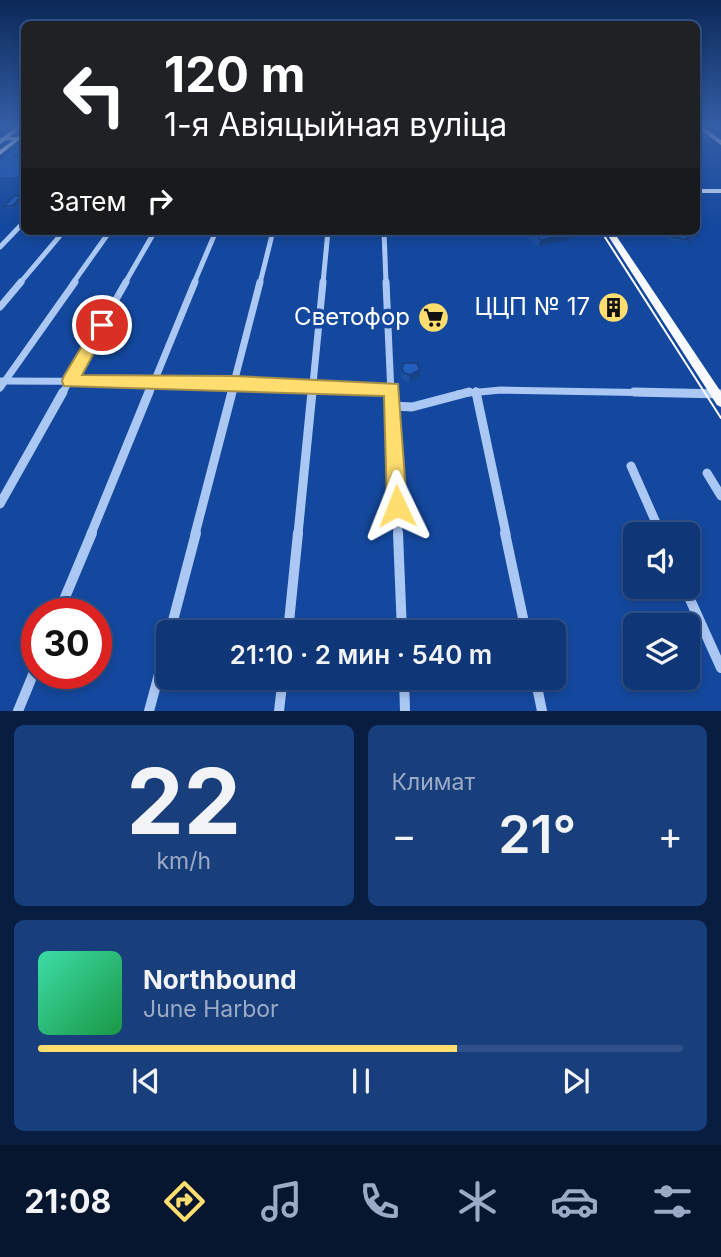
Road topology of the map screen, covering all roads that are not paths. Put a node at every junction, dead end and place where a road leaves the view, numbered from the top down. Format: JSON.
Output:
{"nodes":[{"id":1,"x":700,"y":191,"type":"edge"},
{"id":2,"x":721,"y":191,"type":"edge"},
{"id":3,"x":21,"y":225,"type":"edge"},
{"id":4,"x":61,"y":235,"type":"edge"},
{"id":5,"x":107,"y":235,"type":"edge"},
{"id":6,"x":153,"y":235,"type":"edge"},
{"id":7,"x":214,"y":235,"type":"edge"},
{"id":8,"x":272,"y":235,"type":"edge"},
{"id":9,"x":328,"y":235,"type":"edge"},
{"id":10,"x":384,"y":235,"type":"edge"},
{"id":11,"x":612,"y":235,"type":"edge"},
{"id":12,"x":619,"y":235,"type":"edge"},
{"id":13,"x":0,"y":247,"type":"edge"},
{"id":14,"x":0,"y":307,"type":"edge"},
{"id":15,"x":70,"y":381,"type":"junction"},
{"id":16,"x":152,"y":382,"type":"junction"},
{"id":17,"x":2,"y":383,"type":"edge"},
{"id":18,"x":234,"y":383,"type":"junction"},
{"id":19,"x":312,"y":387,"type":"junction"},
{"id":20,"x":392,"y":389,"type":"junction"},
{"id":21,"x":476,"y":391,"type":"junction"},
{"id":22,"x":720,"y":396,"type":"edge"},
{"id":23,"x":393,"y":406,"type":"junction"},
{"id":24,"x":631,"y":466,"type":"dead end"},
{"id":25,"x":707,"y":473,"type":"dead end"},
{"id":26,"x":721,"y":496,"type":"edge"},
{"id":27,"x":0,"y":504,"type":"edge"},
{"id":28,"x":656,"y":522,"type":"edge"},
{"id":29,"x":64,"y":598,"type":"edge"},
{"id":30,"x":690,"y":599,"type":"edge"},
{"id":31,"x":173,"y":620,"type":"edge"},
{"id":32,"x":289,"y":620,"type":"edge"},
{"id":33,"x":402,"y":620,"type":"edge"},
{"id":34,"x":524,"y":620,"type":"edge"},
{"id":35,"x":721,"y":668,"type":"edge"},
{"id":36,"x":156,"y":685,"type":"edge"},
{"id":37,"x":27,"y":689,"type":"edge"},
{"id":38,"x":281,"y":690,"type":"edge"},
{"id":39,"x":404,"y":690,"type":"edge"},
{"id":40,"x":538,"y":690,"type":"edge"},
{"id":41,"x":18,"y":711,"type":"edge"},
{"id":42,"x":149,"y":711,"type":"edge"},
{"id":43,"x":279,"y":711,"type":"edge"},
{"id":44,"x":405,"y":711,"type":"edge"},
{"id":45,"x":542,"y":711,"type":"edge"}],
"edges":[{"from":1,"to":2,"type":"street"},
{"from":3,"to":13,"type":"street"},
{"from":4,"to":14,"type":"street"},
{"from":5,"to":17,"type":"street"},
{"from":6,"to":15,"type":"street"},
{"from":7,"to":16,"type":"street"},
{"from":8,"to":18,"type":"street"},
{"from":9,"to":19,"type":"street"},
{"from":10,"to":20,"type":"street"},
{"from":11,"to":22,"type":"main road"},
{"from":12,"to":22,"type":"main road"},
{"from":15,"to":16,"type":"street"},
{"from":15,"to":17,"type":"street"},
{"from":15,"to":27,"type":"street"},
{"from":16,"to":18,"type":"street"},
{"from":16,"to":29,"type":"street"},
{"from":18,"to":19,"type":"street"},
{"from":18,"to":31,"type":"street"},
{"from":19,"to":20,"type":"street"},
{"from":19,"to":32,"type":"street"},
{"from":20,"to":23,"type":"street"},
{"from":21,"to":22,"type":"street"},
{"from":21,"to":23,"type":"street"},
{"from":21,"to":34,"type":"street"},
{"from":23,"to":33,"type":"street"},
{"from":24,"to":28,"type":"street"},
{"from":25,"to":26,"type":"street"},
{"from":30,"to":35,"type":"street"},
{"from":36,"to":42,"type":"street"},
{"from":37,"to":41,"type":"street"},
{"from":38,"to":43,"type":"street"},
{"from":39,"to":44,"type":"street"},
{"from":40,"to":45,"type":"street"}]}
